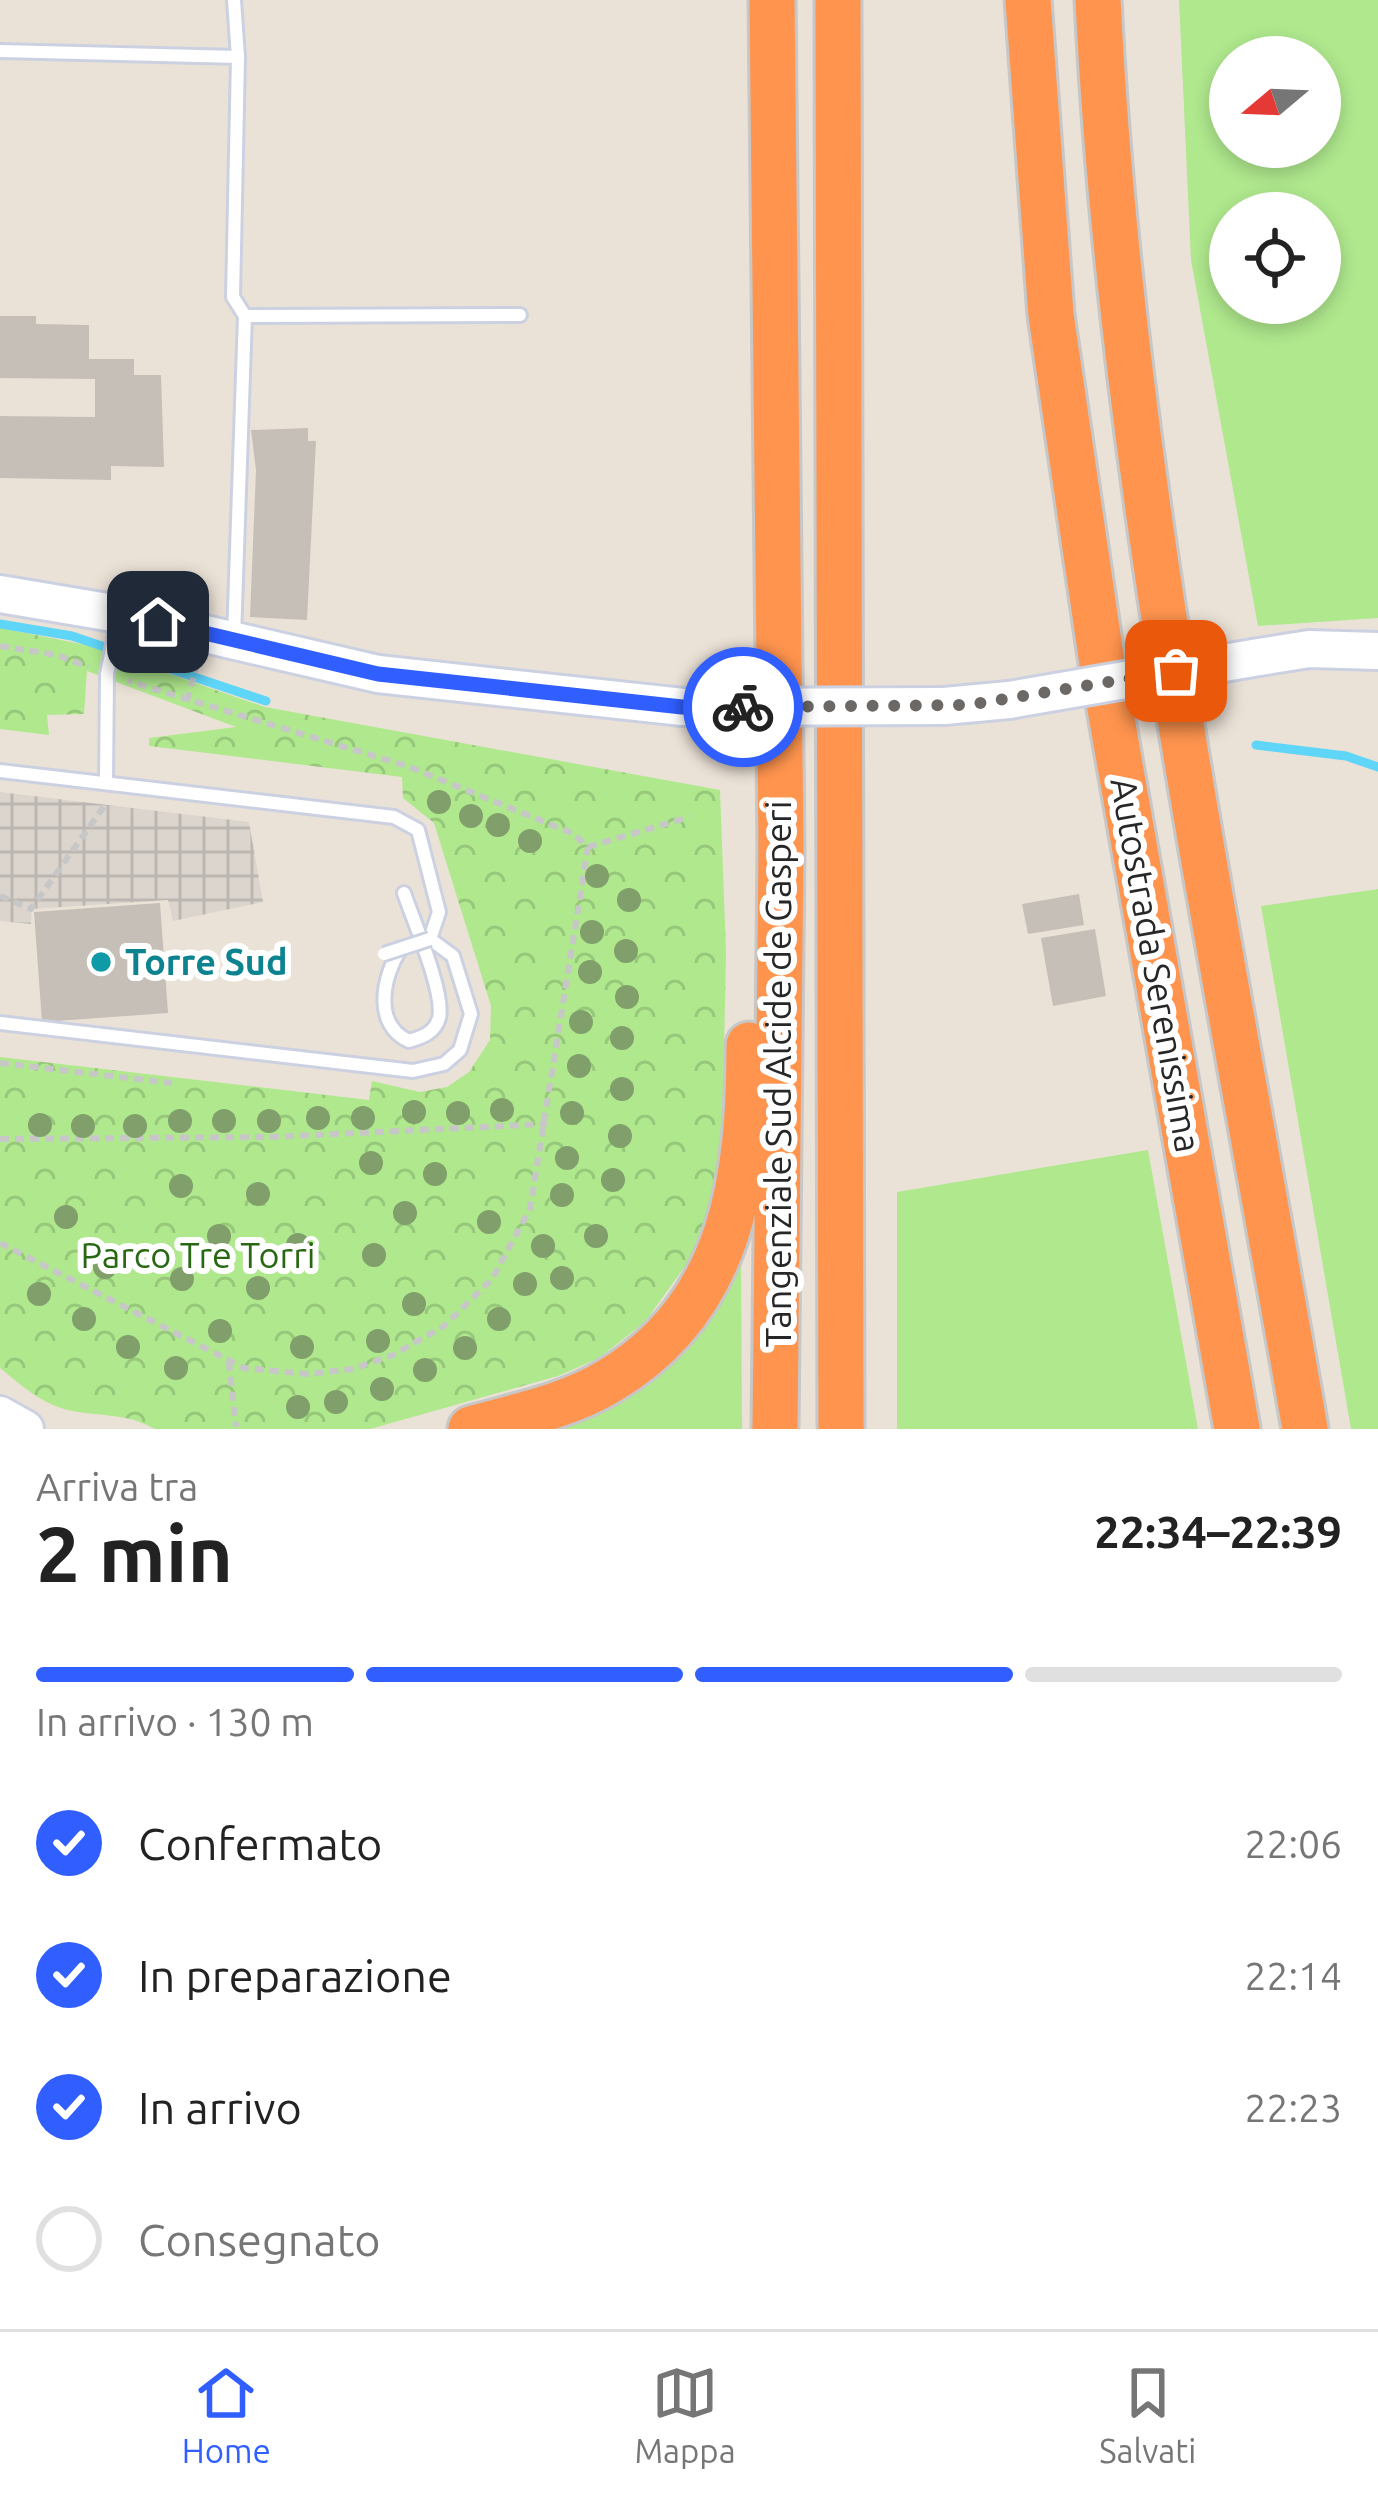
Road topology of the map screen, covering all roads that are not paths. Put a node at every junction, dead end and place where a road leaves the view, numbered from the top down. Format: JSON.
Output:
{"nodes":[{"id":1,"x":234,"y":0,"type":"edge"},
{"id":2,"x":838,"y":0,"type":"edge"},
{"id":3,"x":1028,"y":0,"type":"edge"},
{"id":4,"x":1098,"y":0,"type":"edge"},
{"id":5,"x":772,"y":10,"type":"edge"},
{"id":6,"x":0,"y":50,"type":"edge"},
{"id":7,"x":238,"y":57,"type":"junction"},
{"id":8,"x":520,"y":315,"type":"dead end"},
{"id":9,"x":245,"y":316,"type":"junction"},
{"id":10,"x":0,"y":594,"type":"edge"},
{"id":11,"x":119,"y":614,"type":"junction"},
{"id":12,"x":234,"y":639,"type":"junction"},
{"id":13,"x":1378,"y":651,"type":"edge"},
{"id":14,"x":0,"y":771,"type":"edge"},
{"id":15,"x":106,"y":783,"type":"junction"},
{"id":16,"x":781,"y":849,"type":"junction"},
{"id":17,"x":404,"y":893,"type":"dead end"},
{"id":18,"x":430,"y":939,"type":"junction"},
{"id":19,"x":401,"y":948,"type":"junction"},
{"id":20,"x":384,"y":954,"type":"dead end"},
{"id":21,"x":0,"y":1023,"type":"edge"},
{"id":22,"x":0,"y":1415,"type":"edge"},
{"id":23,"x":25,"y":1429,"type":"edge"},
{"id":24,"x":471,"y":1429,"type":"edge"},
{"id":25,"x":775,"y":1429,"type":"edge"},
{"id":26,"x":841,"y":1429,"type":"edge"},
{"id":27,"x":1237,"y":1429,"type":"edge"},
{"id":28,"x":1305,"y":1429,"type":"edge"}],
"edges":[{"from":1,"to":7,"type":"lane"},
{"from":2,"to":26,"type":"highway","name":"Tangenziale Sud Alcide de Gasperi"},
{"from":3,"to":27,"type":"highway","name":"Autostrada Serenissima"},
{"from":4,"to":28,"type":"highway","name":"Autostrada Serenissima"},
{"from":5,"to":16,"type":"highway","name":"Tangenziale Sud Alcide de Gasperi"},
{"from":6,"to":7,"type":"lane"},
{"from":7,"to":9,"type":"lane"},
{"from":8,"to":9,"type":"lane"},
{"from":9,"to":12,"type":"lane"},
{"from":10,"to":11,"type":"street"},
{"from":11,"to":12,"type":"street"},
{"from":11,"to":15,"type":"lane"},
{"from":12,"to":13,"type":"street","bridge":true},
{"from":14,"to":15,"type":"lane"},
{"from":15,"to":18,"type":"lane"},
{"from":16,"to":24,"type":"highway"},
{"from":16,"to":25,"type":"highway","name":"Tangenziale Sud Alcide de Gasperi"},
{"from":17,"to":19,"type":"lane"},
{"from":18,"to":19,"type":"lane","bridge":true},
{"from":18,"to":21,"type":"lane"},
{"from":19,"to":20,"type":"lane","bridge":true},
{"from":22,"to":23,"type":"street"}]}
